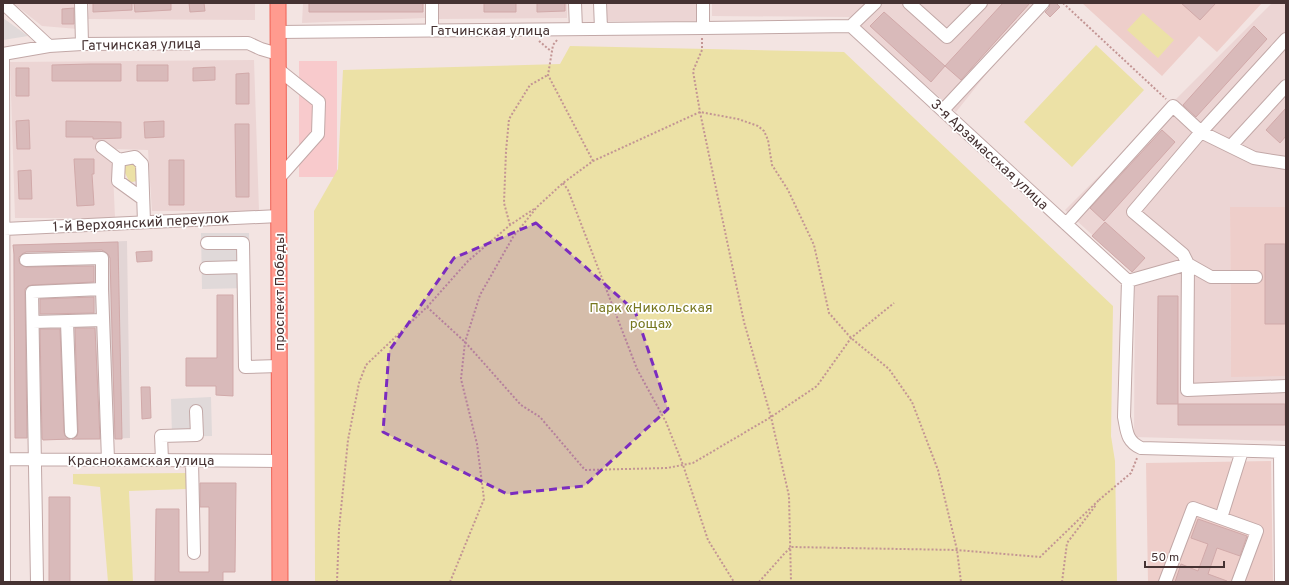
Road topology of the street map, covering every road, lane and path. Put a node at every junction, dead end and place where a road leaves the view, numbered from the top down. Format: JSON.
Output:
{"nodes":[{"id":1,"x":3,"y":3,"type":"edge"},
{"id":2,"x":81,"y":3,"type":"edge"},
{"id":3,"x":278,"y":3,"type":"edge"},
{"id":4,"x":432,"y":3,"type":"edge"},
{"id":5,"x":575,"y":3,"type":"edge"},
{"id":6,"x":600,"y":3,"type":"edge"},
{"id":7,"x":703,"y":3,"type":"edge"},
{"id":8,"x":875,"y":3,"type":"edge"},
{"id":9,"x":909,"y":3,"type":"edge"},
{"id":10,"x":981,"y":3,"type":"edge"},
{"id":11,"x":1043,"y":3,"type":"edge"},
{"id":12,"x":1063,"y":3,"type":"edge"},
{"id":13,"x":851,"y":26,"type":"junction"},
{"id":14,"x":703,"y":28,"type":"junction"},
{"id":15,"x":571,"y":29,"type":"junction"},
{"id":16,"x":601,"y":29,"type":"junction"},
{"id":17,"x":432,"y":30,"type":"junction"},
{"id":18,"x":278,"y":32,"type":"junction"},
{"id":19,"x":1286,"y":39,"type":"edge"},
{"id":20,"x":82,"y":44,"type":"junction"},
{"id":21,"x":48,"y":46,"type":"junction"},
{"id":22,"x":3,"y":54,"type":"edge"},
{"id":23,"x":278,"y":54,"type":"junction"},
{"id":24,"x":278,"y":70,"type":"junction"},
{"id":25,"x":548,"y":75,"type":"junction"},
{"id":26,"x":1286,"y":86,"type":"edge"},
{"id":27,"x":1173,"y":106,"type":"junction"},
{"id":28,"x":943,"y":110,"type":"junction"},
{"id":29,"x":700,"y":112,"type":"junction"},
{"id":30,"x":1201,"y":132,"type":"junction"},
{"id":31,"x":1231,"y":146,"type":"junction"},
{"id":32,"x":102,"y":148,"type":"dead end"},
{"id":33,"x":119,"y":160,"type":"junction"},
{"id":34,"x":593,"y":162,"type":"junction"},
{"id":35,"x":1286,"y":163,"type":"edge"},
{"id":36,"x":278,"y":179,"type":"junction"},
{"id":37,"x":563,"y":182,"type":"junction"},
{"id":38,"x":3,"y":187,"type":"edge"},
{"id":39,"x":143,"y":199,"type":"junction"},
{"id":40,"x":537,"y":207,"type":"junction"},
{"id":41,"x":279,"y":216,"type":"junction"},
{"id":42,"x":144,"y":222,"type":"junction"},
{"id":43,"x":1066,"y":224,"type":"junction"},
{"id":44,"x":510,"y":225,"type":"junction"},
{"id":45,"x":4,"y":229,"type":"edge"},
{"id":46,"x":207,"y":243,"type":"dead end"},
{"id":47,"x":26,"y":260,"type":"dead end"},
{"id":48,"x":1188,"y":264,"type":"junction"},
{"id":49,"x":243,"y":267,"type":"junction"},
{"id":50,"x":206,"y":268,"type":"dead end"},
{"id":51,"x":1256,"y":277,"type":"dead end"},
{"id":52,"x":1128,"y":281,"type":"junction"},
{"id":53,"x":102,"y":289,"type":"junction"},
{"id":54,"x":894,"y":303,"type":"dead end"},
{"id":55,"x":427,"y":307,"type":"junction"},
{"id":56,"x":3,"y":319,"type":"edge"},
{"id":57,"x":103,"y":320,"type":"junction"},
{"id":58,"x":32,"y":322,"type":"junction"},
{"id":59,"x":67,"y":322,"type":"junction"},
{"id":60,"x":851,"y":338,"type":"junction"},
{"id":61,"x":465,"y":342,"type":"junction"},
{"id":62,"x":279,"y":366,"type":"junction"},
{"id":63,"x":3,"y":373,"type":"edge"},
{"id":64,"x":1286,"y":386,"type":"edge"},
{"id":65,"x":196,"y":411,"type":"dead end"},
{"id":66,"x":772,"y":417,"type":"junction"},
{"id":67,"x":71,"y":432,"type":"dead end"},
{"id":68,"x":3,"y":442,"type":"edge"},
{"id":69,"x":1141,"y":448,"type":"junction"},
{"id":70,"x":1242,"y":451,"type":"junction"},
{"id":71,"x":1283,"y":452,"type":"edge"},
{"id":72,"x":3,"y":459,"type":"edge"},
{"id":73,"x":35,"y":459,"type":"junction"},
{"id":74,"x":108,"y":460,"type":"junction"},
{"id":75,"x":162,"y":460,"type":"junction"},
{"id":76,"x":192,"y":461,"type":"junction"},
{"id":77,"x":280,"y":461,"type":"junction"},
{"id":78,"x":683,"y":465,"type":"junction"},
{"id":79,"x":1099,"y":500,"type":"junction"},
{"id":80,"x":1220,"y":518,"type":"junction"},
{"id":81,"x":1284,"y":519,"type":"edge"},
{"id":82,"x":791,"y":547,"type":"junction"},
{"id":83,"x":4,"y":549,"type":"edge"},
{"id":84,"x":957,"y":550,"type":"junction"},
{"id":85,"x":194,"y":553,"type":"dead end"},
{"id":86,"x":1283,"y":567,"type":"edge"},
{"id":87,"x":4,"y":582,"type":"edge"},
{"id":88,"x":37,"y":582,"type":"edge"},
{"id":89,"x":280,"y":582,"type":"edge"},
{"id":90,"x":337,"y":582,"type":"edge"},
{"id":91,"x":450,"y":582,"type":"edge"},
{"id":92,"x":734,"y":582,"type":"edge"},
{"id":93,"x":759,"y":582,"type":"edge"},
{"id":94,"x":791,"y":582,"type":"edge"},
{"id":95,"x":961,"y":582,"type":"edge"},
{"id":96,"x":1062,"y":582,"type":"edge"},
{"id":97,"x":1165,"y":582,"type":"edge"},
{"id":98,"x":1238,"y":582,"type":"edge"},
{"id":99,"x":1281,"y":582,"type":"edge"}],
"edges":[{"from":1,"to":21,"type":"street"},
{"from":2,"to":20,"type":"street"},
{"from":3,"to":18,"type":"main road","name":"проспект Победы"},
{"from":4,"to":17,"type":"street"},
{"from":5,"to":15,"type":"street"},
{"from":6,"to":16,"type":"street"},
{"from":7,"to":14,"type":"street"},
{"from":8,"to":13,"type":"street"},
{"from":9,"to":10,"type":"street"},
{"from":11,"to":28,"type":"street"},
{"from":12,"to":27,"type":"path"},
{"from":13,"to":14,"type":"street"},
{"from":13,"to":28,"type":"street","name":"3-я Арзамасская улица"},
{"from":14,"to":16,"type":"street","name":"Гатчинская улица"},
{"from":14,"to":29,"type":"path"},
{"from":15,"to":16,"type":"street","name":"Гатчинская улица"},
{"from":15,"to":17,"type":"street","name":"Гатчинская улица"},
{"from":15,"to":25,"type":"path"},
{"from":17,"to":18,"type":"street","name":"Гатчинская улица"},
{"from":18,"to":23,"type":"main road","name":"проспект Победы"},
{"from":19,"to":30,"type":"street"},
{"from":20,"to":21,"type":"street","name":"Гатчинская улица"},
{"from":20,"to":23,"type":"street","name":"Гатчинская улица"},
{"from":21,"to":22,"type":"street","name":"Гатчинская улица"},
{"from":22,"to":38,"type":"street"},
{"from":23,"to":24,"type":"main road","name":"проспект Победы"},
{"from":24,"to":36,"type":"main road","name":"проспект Победы"},
{"from":24,"to":36,"type":"street"},
{"from":25,"to":34,"type":"path"},
{"from":25,"to":44,"type":"path"},
{"from":26,"to":31,"type":"street"},
{"from":27,"to":30,"type":"street"},
{"from":27,"to":43,"type":"street"},
{"from":28,"to":43,"type":"street","name":"3-я Арзамасская улица"},
{"from":29,"to":34,"type":"path"},
{"from":29,"to":60,"type":"path"},
{"from":29,"to":66,"type":"path"},
{"from":30,"to":31,"type":"street"},
{"from":30,"to":48,"type":"street"},
{"from":31,"to":35,"type":"street"},
{"from":32,"to":33,"type":"street"},
{"from":33,"to":39,"type":"street"},
{"from":33,"to":39,"type":"street"},
{"from":34,"to":37,"type":"path"},
{"from":36,"to":41,"type":"main road","name":"проспект Победы"},
{"from":37,"to":40,"type":"path"},
{"from":37,"to":78,"type":"path"},
{"from":38,"to":45,"type":"street"},
{"from":39,"to":42,"type":"street"},
{"from":40,"to":44,"type":"path"},
{"from":40,"to":61,"type":"path"},
{"from":41,"to":42,"type":"street","name":"1-й Верхоянский переулок"},
{"from":41,"to":62,"type":"main road","name":"проспект Победы"},
{"from":42,"to":45,"type":"street","name":"1-й Верхоянский переулок"},
{"from":43,"to":52,"type":"street","name":"3-я Арзамасская улица"},
{"from":44,"to":55,"type":"path"},
{"from":45,"to":56,"type":"street"},
{"from":46,"to":49,"type":"street"},
{"from":47,"to":53,"type":"street"},
{"from":48,"to":51,"type":"street"},
{"from":48,"to":52,"type":"street"},
{"from":48,"to":64,"type":"street"},
{"from":49,"to":50,"type":"street"},
{"from":49,"to":62,"type":"street"},
{"from":52,"to":69,"type":"street"},
{"from":53,"to":57,"type":"street"},
{"from":53,"to":58,"type":"street"},
{"from":54,"to":60,"type":"path"},
{"from":55,"to":61,"type":"path"},
{"from":55,"to":90,"type":"path"},
{"from":56,"to":63,"type":"street"},
{"from":57,"to":59,"type":"street"},
{"from":57,"to":74,"type":"street"},
{"from":58,"to":59,"type":"street"},
{"from":58,"to":73,"type":"street"},
{"from":59,"to":67,"type":"street"},
{"from":60,"to":66,"type":"path"},
{"from":60,"to":84,"type":"path"},
{"from":61,"to":78,"type":"path"},
{"from":61,"to":91,"type":"path"},
{"from":62,"to":77,"type":"main road","name":"проспект Победы"},
{"from":63,"to":68,"type":"street"},
{"from":65,"to":75,"type":"street"},
{"from":66,"to":78,"type":"path"},
{"from":66,"to":82,"type":"path"},
{"from":68,"to":72,"type":"street"},
{"from":69,"to":70,"type":"street"},
{"from":69,"to":79,"type":"path"},
{"from":70,"to":71,"type":"street"},
{"from":70,"to":80,"type":"street"},
{"from":71,"to":81,"type":"street"},
{"from":72,"to":73,"type":"street","name":"Краснокамская улица"},
{"from":72,"to":83,"type":"street"},
{"from":73,"to":74,"type":"street","name":"Краснокамская улица"},
{"from":73,"to":88,"type":"street"},
{"from":74,"to":75,"type":"street","name":"Краснокамская улица"},
{"from":75,"to":76,"type":"street","name":"Краснокамская улица"},
{"from":76,"to":77,"type":"street","name":"Краснокамская улица"},
{"from":76,"to":85,"type":"street"},
{"from":77,"to":89,"type":"main road","name":"проспект Победы"},
{"from":78,"to":92,"type":"path"},
{"from":79,"to":84,"type":"path"},
{"from":79,"to":96,"type":"path"},
{"from":80,"to":97,"type":"street"},
{"from":80,"to":98,"type":"street"},
{"from":81,"to":86,"type":"street"},
{"from":82,"to":84,"type":"path"},
{"from":82,"to":93,"type":"path"},
{"from":82,"to":94,"type":"path"},
{"from":83,"to":87,"type":"street"},
{"from":84,"to":95,"type":"path"},
{"from":86,"to":99,"type":"street"}]}
